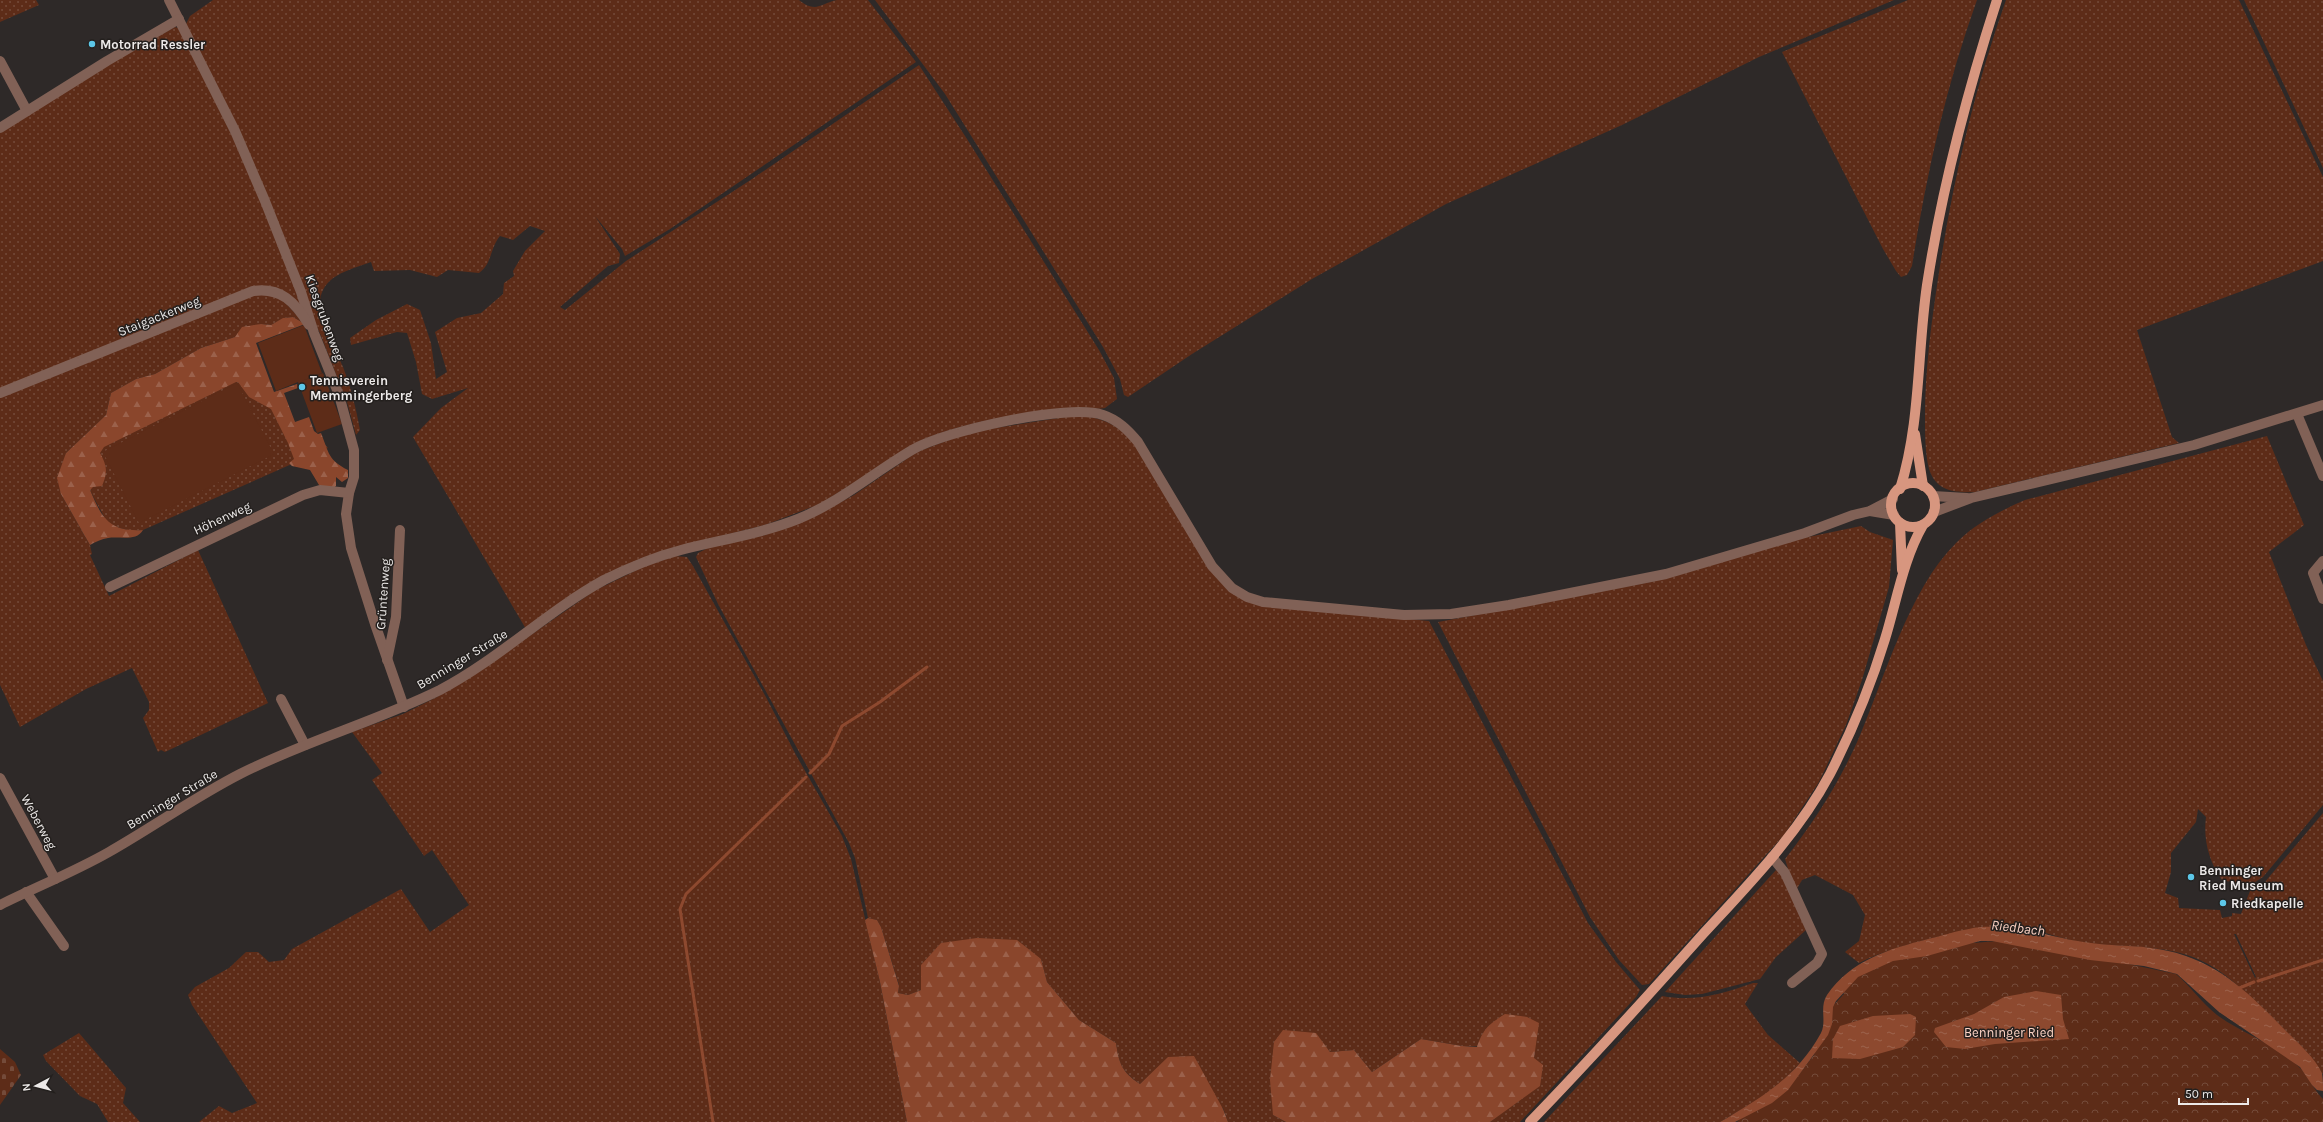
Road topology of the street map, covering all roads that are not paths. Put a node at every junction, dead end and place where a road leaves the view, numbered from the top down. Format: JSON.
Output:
{"nodes":[{"id":1,"x":170,"y":0,"type":"edge"},
{"id":2,"x":1997,"y":0,"type":"edge"},
{"id":3,"x":179,"y":19,"type":"junction"},
{"id":4,"x":0,"y":61,"type":"edge"},
{"id":5,"x":27,"y":111,"type":"junction"},
{"id":6,"x":0,"y":128,"type":"edge"},
{"id":7,"x":314,"y":333,"type":"junction"},
{"id":8,"x":0,"y":393,"type":"edge"},
{"id":9,"x":2323,"y":406,"type":"edge"},
{"id":10,"x":2297,"y":414,"type":"junction"},
{"id":11,"x":1914,"y":430,"type":"junction"},
{"id":12,"x":2323,"y":476,"type":"edge"},
{"id":13,"x":1923,"y":486,"type":"junction"},
{"id":14,"x":1900,"y":488,"type":"junction"},
{"id":15,"x":349,"y":493,"type":"junction"},
{"id":16,"x":1933,"y":496,"type":"junction"},
{"id":17,"x":1971,"y":498,"type":"junction"},
{"id":18,"x":1893,"y":499,"type":"junction"},
{"id":19,"x":1870,"y":511,"type":"junction"},
{"id":20,"x":1934,"y":512,"type":"junction"},
{"id":21,"x":1897,"y":519,"type":"junction"},
{"id":22,"x":1923,"y":525,"type":"junction"},
{"id":23,"x":400,"y":530,"type":"dead end"},
{"id":24,"x":2323,"y":561,"type":"edge"},
{"id":25,"x":1902,"y":574,"type":"junction"},
{"id":26,"x":110,"y":586,"type":"dead end"},
{"id":27,"x":2323,"y":599,"type":"edge"},
{"id":28,"x":387,"y":660,"type":"junction"},
{"id":29,"x":281,"y":699,"type":"dead end"},
{"id":30,"x":404,"y":706,"type":"junction"},
{"id":31,"x":305,"y":745,"type":"junction"},
{"id":32,"x":0,"y":778,"type":"edge"},
{"id":33,"x":1772,"y":857,"type":"junction"},
{"id":34,"x":54,"y":879,"type":"junction"},
{"id":35,"x":26,"y":892,"type":"junction"},
{"id":36,"x":0,"y":905,"type":"edge"},
{"id":37,"x":64,"y":946,"type":"dead end"},
{"id":38,"x":1792,"y":983,"type":"dead end"},
{"id":39,"x":1530,"y":1122,"type":"edge"}],
"edges":[{"from":1,"to":3,"type":"street","name":"Kiesgrubenweg"},
{"from":2,"to":11,"type":"main road"},
{"from":3,"to":5,"type":"street"},
{"from":3,"to":7,"type":"street","name":"Kiesgrubenweg"},
{"from":4,"to":5,"type":"street"},
{"from":5,"to":6,"type":"street"},
{"from":7,"to":8,"type":"street","name":"Staigackerweg"},
{"from":7,"to":15,"type":"street","name":"Kiesgrubenweg"},
{"from":9,"to":10,"type":"street"},
{"from":10,"to":12,"type":"street"},
{"from":10,"to":17,"type":"street"},
{"from":11,"to":13,"type":"main road"},
{"from":11,"to":14,"type":"main road"},
{"from":13,"to":14,"type":"main road"},
{"from":13,"to":16,"type":"main road"},
{"from":14,"to":18,"type":"main road"},
{"from":15,"to":26,"type":"street","name":"Höhenweg"},
{"from":15,"to":28,"type":"street","name":"Kiesgrubenweg"},
{"from":16,"to":17,"type":"street"},
{"from":16,"to":20,"type":"main road"},
{"from":17,"to":20,"type":"street"},
{"from":18,"to":19,"type":"street","name":"Benninger Straße"},
{"from":18,"to":21,"type":"main road"},
{"from":19,"to":21,"type":"street"},
{"from":19,"to":30,"type":"street","name":"Benninger Straße"},
{"from":20,"to":22,"type":"main road"},
{"from":21,"to":22,"type":"main road"},
{"from":21,"to":25,"type":"main road"},
{"from":22,"to":25,"type":"main road"},
{"from":23,"to":28,"type":"street","name":"Grüntenweg"},
{"from":24,"to":27,"type":"street"},
{"from":25,"to":33,"type":"main road"},
{"from":28,"to":30,"type":"street","name":"Kiesgrubenweg"},
{"from":29,"to":31,"type":"street"},
{"from":30,"to":31,"type":"street","name":"Benninger Straße"},
{"from":31,"to":34,"type":"street","name":"Benninger Straße"},
{"from":32,"to":34,"type":"street","name":"Weberweg"},
{"from":33,"to":38,"type":"street"},
{"from":33,"to":39,"type":"main road"},
{"from":34,"to":35,"type":"street","name":"Benninger Straße"},
{"from":35,"to":36,"type":"street","name":"Benninger Straße"},
{"from":35,"to":37,"type":"street"}]}
